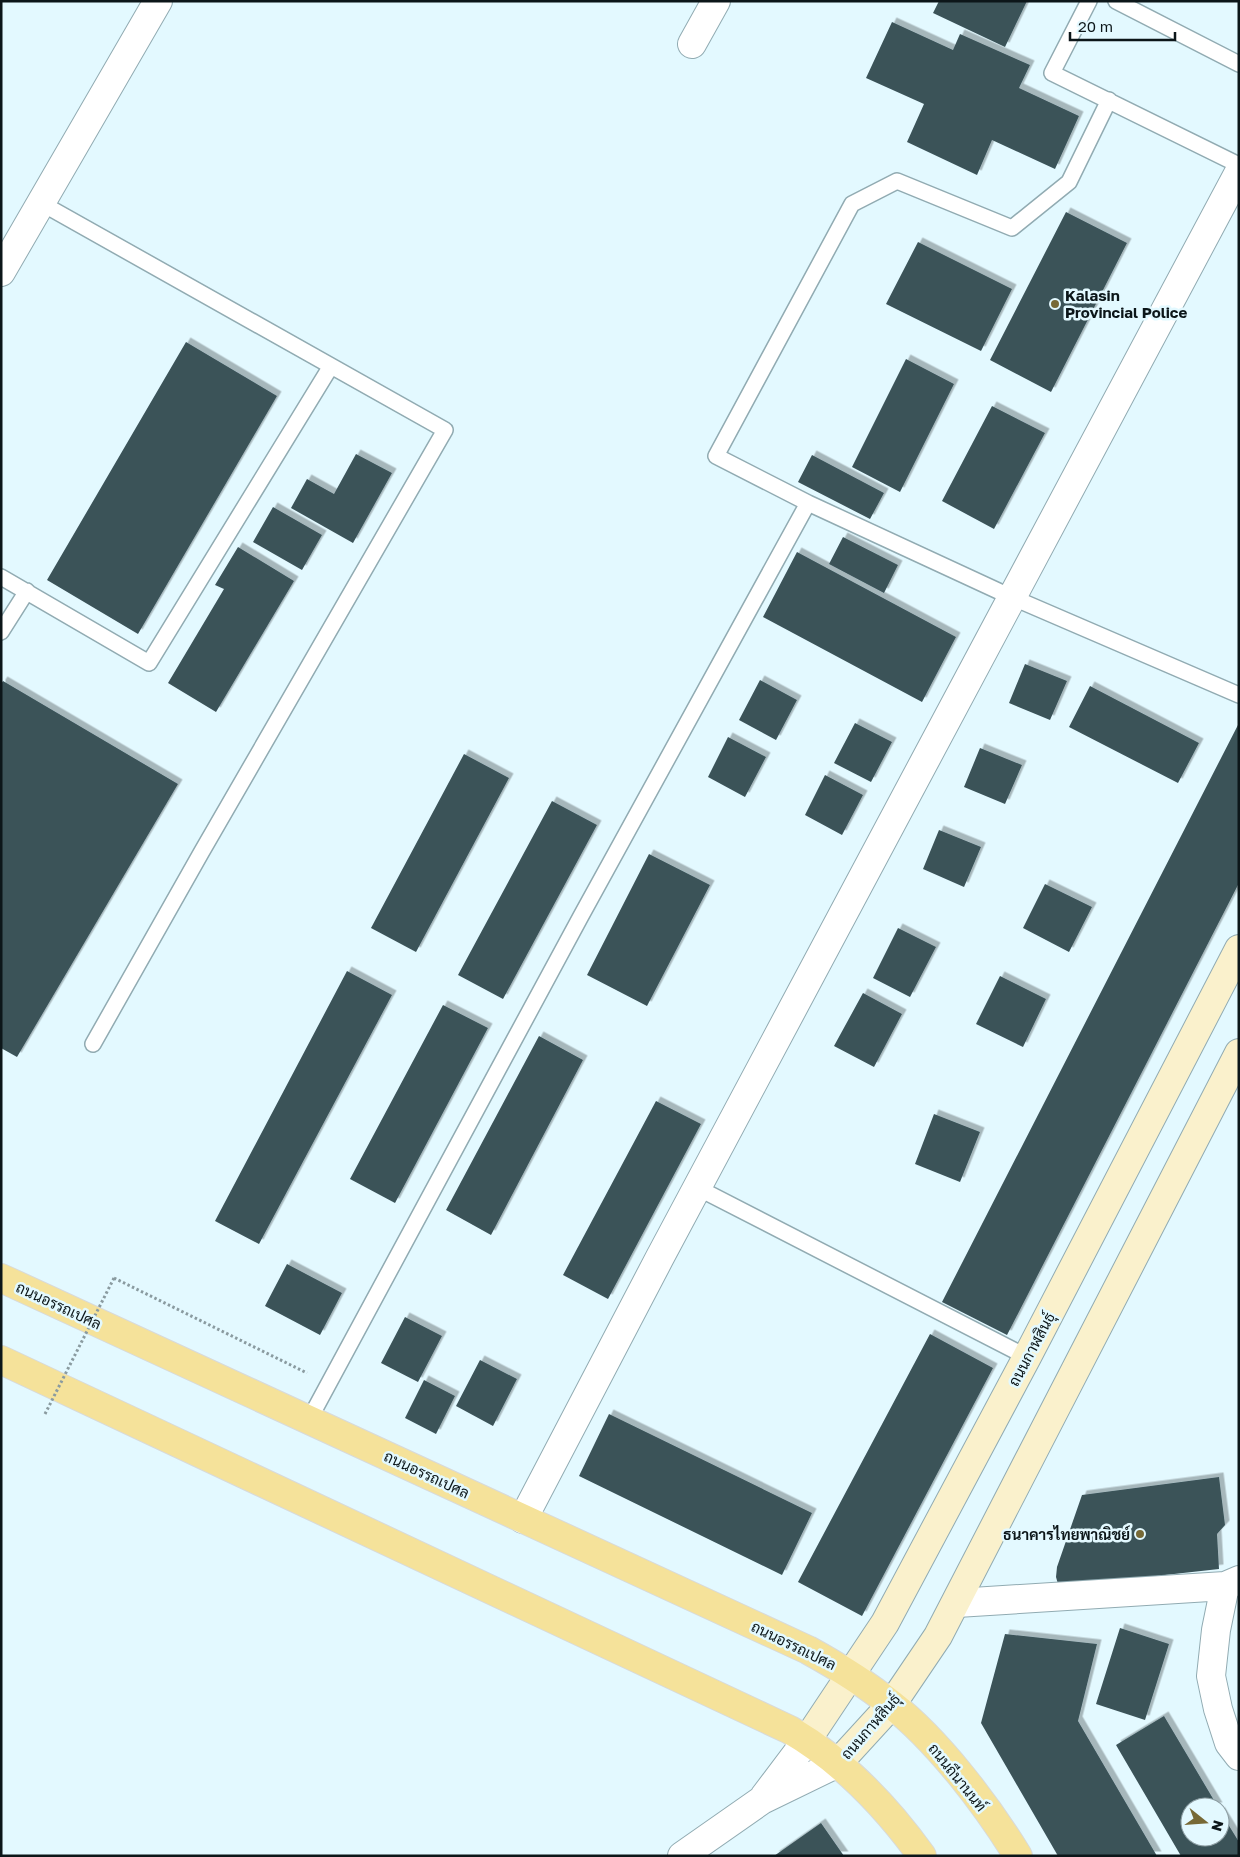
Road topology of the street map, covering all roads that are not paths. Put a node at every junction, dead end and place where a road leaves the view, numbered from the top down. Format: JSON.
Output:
{"nodes":[{"id":1,"x":158,"y":1,"type":"edge"},
{"id":2,"x":716,"y":1,"type":"edge"},
{"id":3,"x":1089,"y":1,"type":"edge"},
{"id":4,"x":1116,"y":1,"type":"edge"},
{"id":5,"x":692,"y":44,"type":"dead end"},
{"id":6,"x":1239,"y":64,"type":"edge"},
{"id":7,"x":1109,"y":100,"type":"junction"},
{"id":8,"x":1239,"y":165,"type":"edge"},
{"id":9,"x":1239,"y":172,"type":"edge"},
{"id":10,"x":41,"y":203,"type":"junction"},
{"id":11,"x":1,"y":272,"type":"edge"},
{"id":12,"x":331,"y":366,"type":"junction"},
{"id":13,"x":808,"y":503,"type":"junction"},
{"id":14,"x":1,"y":576,"type":"edge"},
{"id":15,"x":27,"y":591,"type":"junction"},
{"id":16,"x":1010,"y":596,"type":"junction"},
{"id":17,"x":1,"y":632,"type":"edge"},
{"id":18,"x":1239,"y":695,"type":"edge"},
{"id":19,"x":1239,"y":949,"type":"edge"},
{"id":20,"x":93,"y":1044,"type":"dead end"},
{"id":21,"x":1239,"y":1053,"type":"edge"},
{"id":22,"x":696,"y":1187,"type":"junction"},
{"id":23,"x":1,"y":1278,"type":"edge"},
{"id":24,"x":1028,"y":1357,"type":"junction"},
{"id":25,"x":1,"y":1360,"type":"edge"},
{"id":26,"x":309,"y":1420,"type":"junction"},
{"id":27,"x":523,"y":1519,"type":"junction"},
{"id":28,"x":1232,"y":1583,"type":"edge"},
{"id":29,"x":957,"y":1603,"type":"junction"},
{"id":30,"x":850,"y":1674,"type":"junction"},
{"id":31,"x":892,"y":1704,"type":"junction"},
{"id":32,"x":807,"y":1740,"type":"junction"},
{"id":33,"x":1239,"y":1756,"type":"edge"},
{"id":34,"x":838,"y":1763,"type":"junction"},
{"id":35,"x":762,"y":1800,"type":"junction"},
{"id":36,"x":682,"y":1856,"type":"edge"},
{"id":37,"x":922,"y":1856,"type":"edge"},
{"id":38,"x":1018,"y":1856,"type":"edge"}],
"edges":[{"from":1,"to":10,"type":"street"},
{"from":2,"to":5,"type":"street"},
{"from":3,"to":7,"type":"lane"},
{"from":4,"to":6,"type":"lane"},
{"from":7,"to":8,"type":"lane"},
{"from":7,"to":13,"type":"lane"},
{"from":9,"to":16,"type":"street"},
{"from":10,"to":11,"type":"street"},
{"from":10,"to":12,"type":"lane"},
{"from":12,"to":15,"type":"lane"},
{"from":12,"to":20,"type":"lane"},
{"from":13,"to":16,"type":"lane"},
{"from":13,"to":26,"type":"lane"},
{"from":14,"to":15,"type":"lane"},
{"from":15,"to":17,"type":"lane"},
{"from":16,"to":18,"type":"lane"},
{"from":16,"to":22,"type":"street"},
{"from":19,"to":24,"type":"main road","name":"ถนนกาฬสินธุ์"},
{"from":21,"to":29,"type":"main road","name":"ถนนกาฬสินธุ์"},
{"from":22,"to":24,"type":"lane"},
{"from":22,"to":27,"type":"street"},
{"from":23,"to":26,"type":"main road","name":"ถนนอรรถเปศล"},
{"from":24,"to":30,"type":"main road","name":"ถนนกาฬสินธุ์"},
{"from":25,"to":32,"type":"main road"},
{"from":26,"to":27,"type":"main road","name":"ถนนอรรถเปศล"},
{"from":27,"to":30,"type":"main road","name":"ถนนอรรถเปศล"},
{"from":28,"to":29,"type":"street"},
{"from":28,"to":33,"type":"street"},
{"from":29,"to":31,"type":"main road","name":"ถนนกาฬสินธุ์"},
{"from":30,"to":31,"type":"main road","name":"ถนนอรรถเปศล"},
{"from":30,"to":32,"type":"main road","name":"ถนนกาฬสินธุ์"},
{"from":31,"to":34,"type":"main road","name":"ถนนกาฬสินธุ์"},
{"from":31,"to":38,"type":"main road","name":"ถนนถีนานนท์"},
{"from":32,"to":34,"type":"main road"},
{"from":32,"to":35,"type":"street"},
{"from":34,"to":35,"type":"street"},
{"from":34,"to":37,"type":"main road"},
{"from":35,"to":36,"type":"street"}]}
